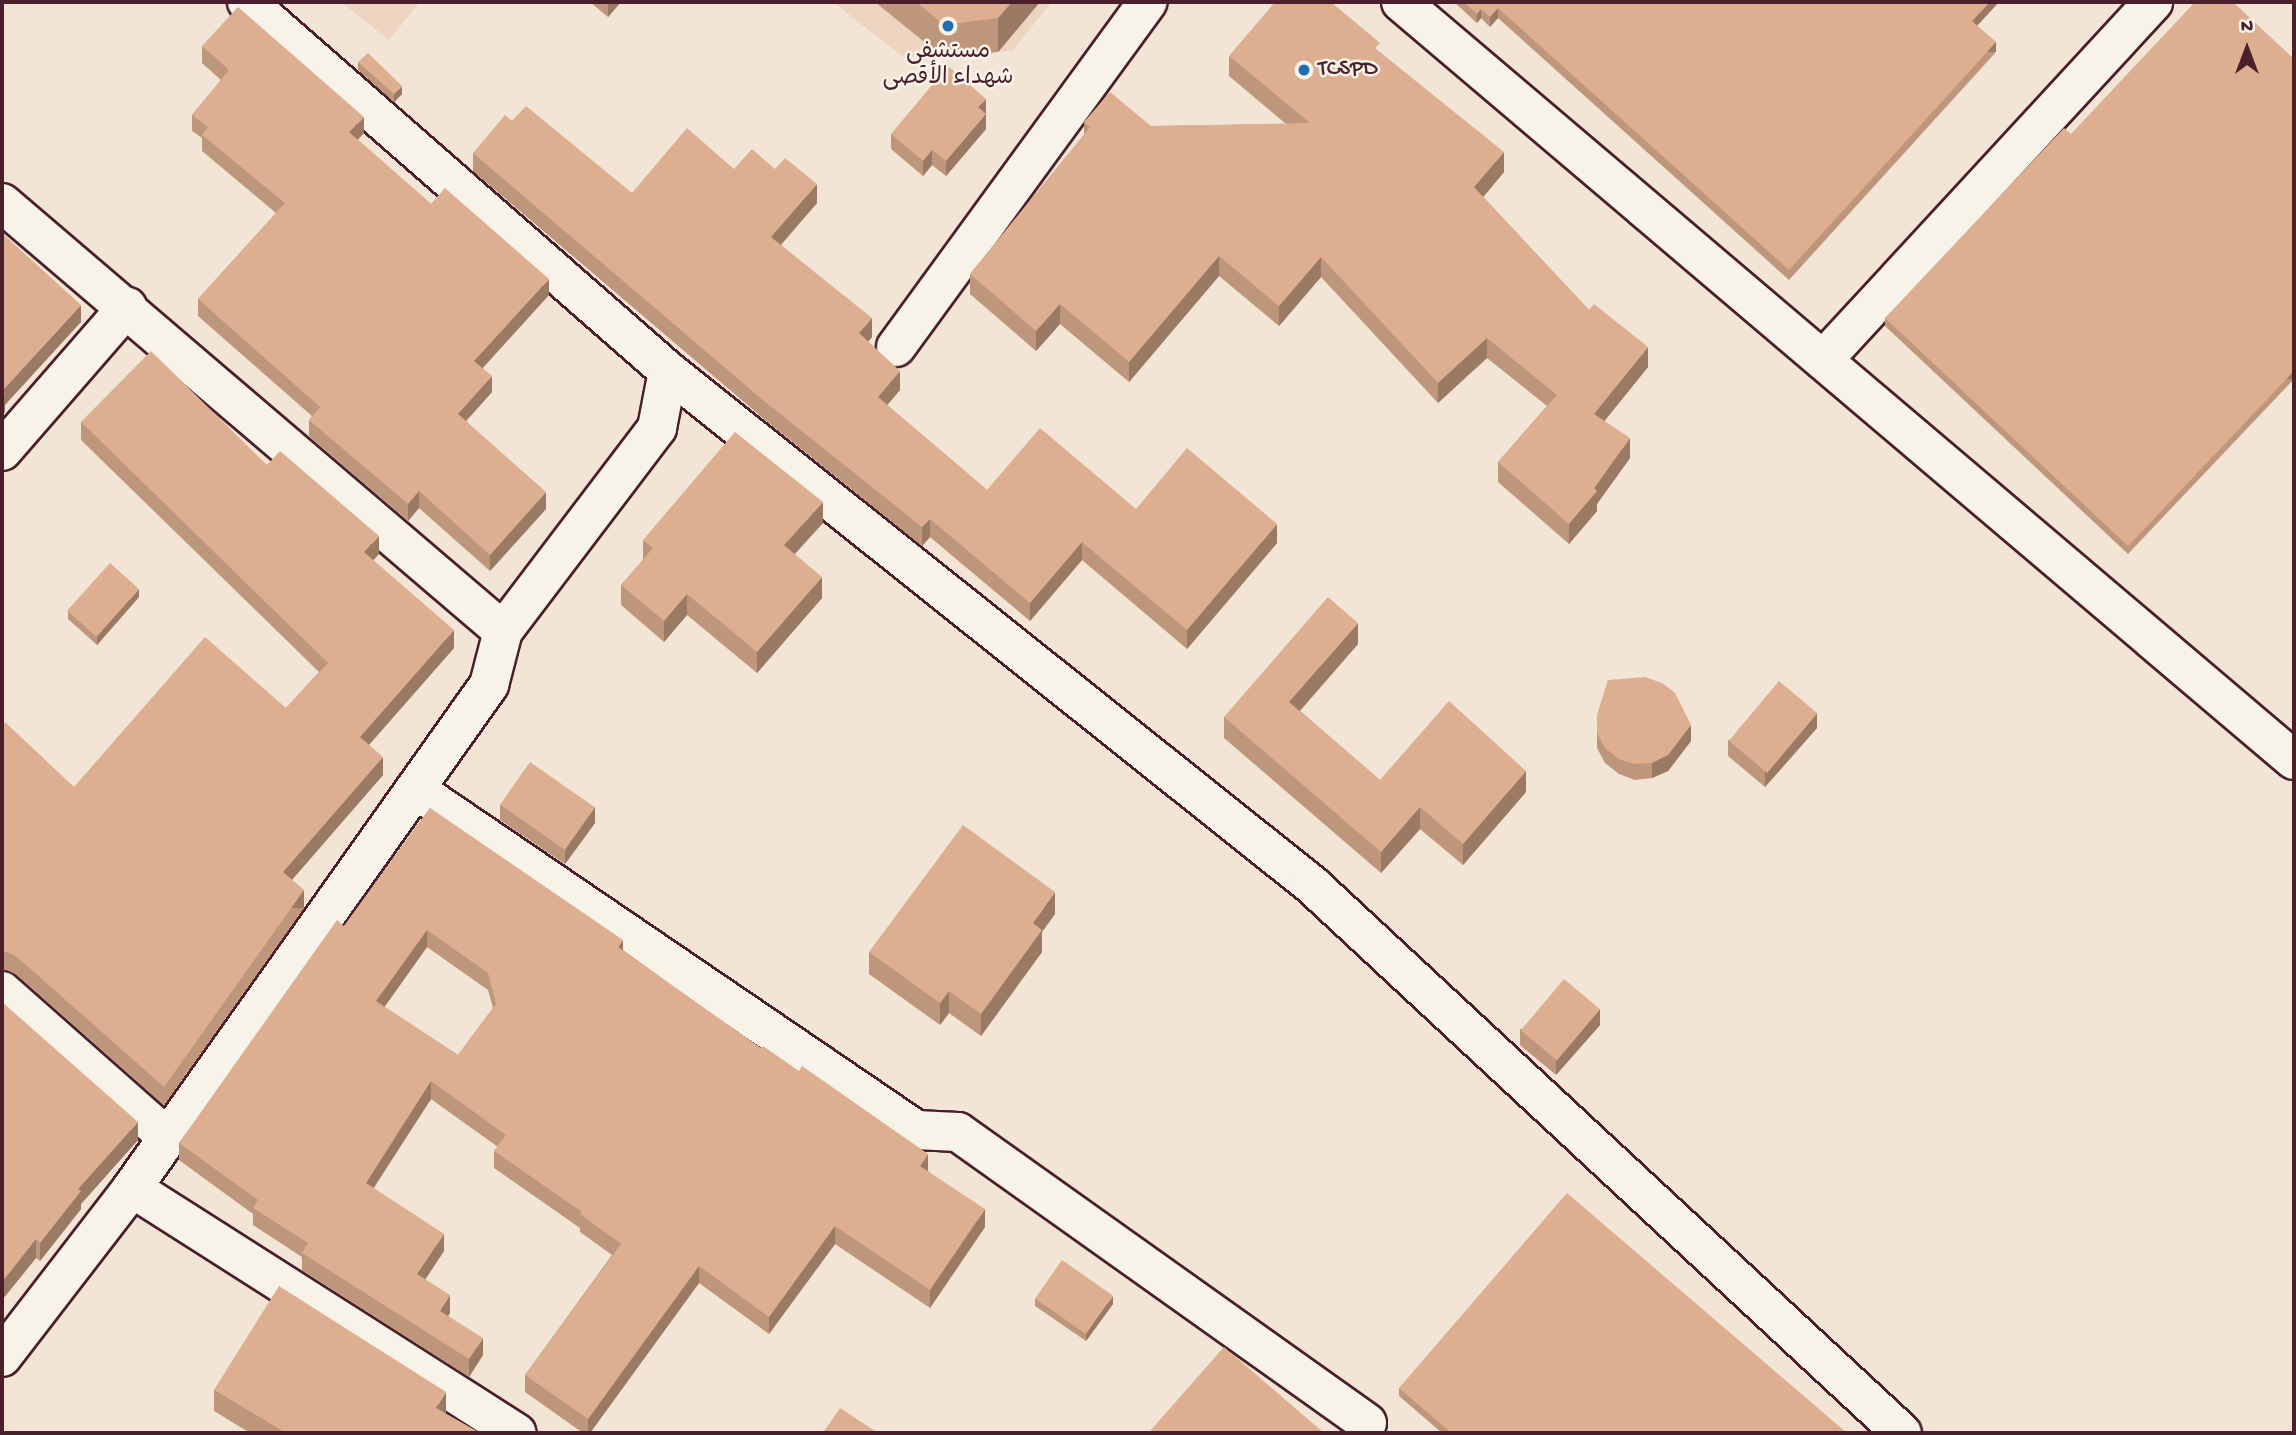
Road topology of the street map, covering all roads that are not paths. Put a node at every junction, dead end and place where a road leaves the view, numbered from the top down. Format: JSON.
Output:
{"nodes":[{"id":1,"x":247,"y":2,"type":"edge"},
{"id":2,"x":1148,"y":2,"type":"edge"},
{"id":3,"x":1401,"y":2,"type":"edge"},
{"id":4,"x":2153,"y":2,"type":"edge"},
{"id":5,"x":2,"y":203,"type":"edge"},
{"id":6,"x":127,"y":307,"type":"junction"},
{"id":7,"x":896,"y":347,"type":"dead end"},
{"id":8,"x":1823,"y":360,"type":"junction"},
{"id":9,"x":668,"y":371,"type":"junction"},
{"id":10,"x":2,"y":451,"type":"edge"},
{"id":11,"x":503,"y":631,"type":"junction"},
{"id":12,"x":2294,"y":761,"type":"edge"},
{"id":13,"x":415,"y":789,"type":"junction"},
{"id":14,"x":2,"y":991,"type":"edge"},
{"id":15,"x":166,"y":1137,"type":"junction"},
{"id":16,"x":132,"y":1188,"type":"junction"},
{"id":17,"x":2,"y":1356,"type":"edge"},
{"id":18,"x":1367,"y":1423,"type":"dead end"},
{"id":19,"x":517,"y":1433,"type":"edge"},
{"id":20,"x":1902,"y":1433,"type":"edge"}],
"edges":[{"from":1,"to":9,"type":"street"},
{"from":2,"to":7,"type":"street"},
{"from":3,"to":8,"type":"street"},
{"from":4,"to":8,"type":"street"},
{"from":5,"to":6,"type":"street"},
{"from":6,"to":10,"type":"street"},
{"from":6,"to":11,"type":"street"},
{"from":8,"to":12,"type":"street"},
{"from":9,"to":11,"type":"street"},
{"from":9,"to":20,"type":"street"},
{"from":11,"to":13,"type":"street"},
{"from":13,"to":15,"type":"street"},
{"from":13,"to":18,"type":"street"},
{"from":14,"to":15,"type":"street"},
{"from":15,"to":16,"type":"street"},
{"from":16,"to":17,"type":"street"},
{"from":16,"to":19,"type":"street"}]}
